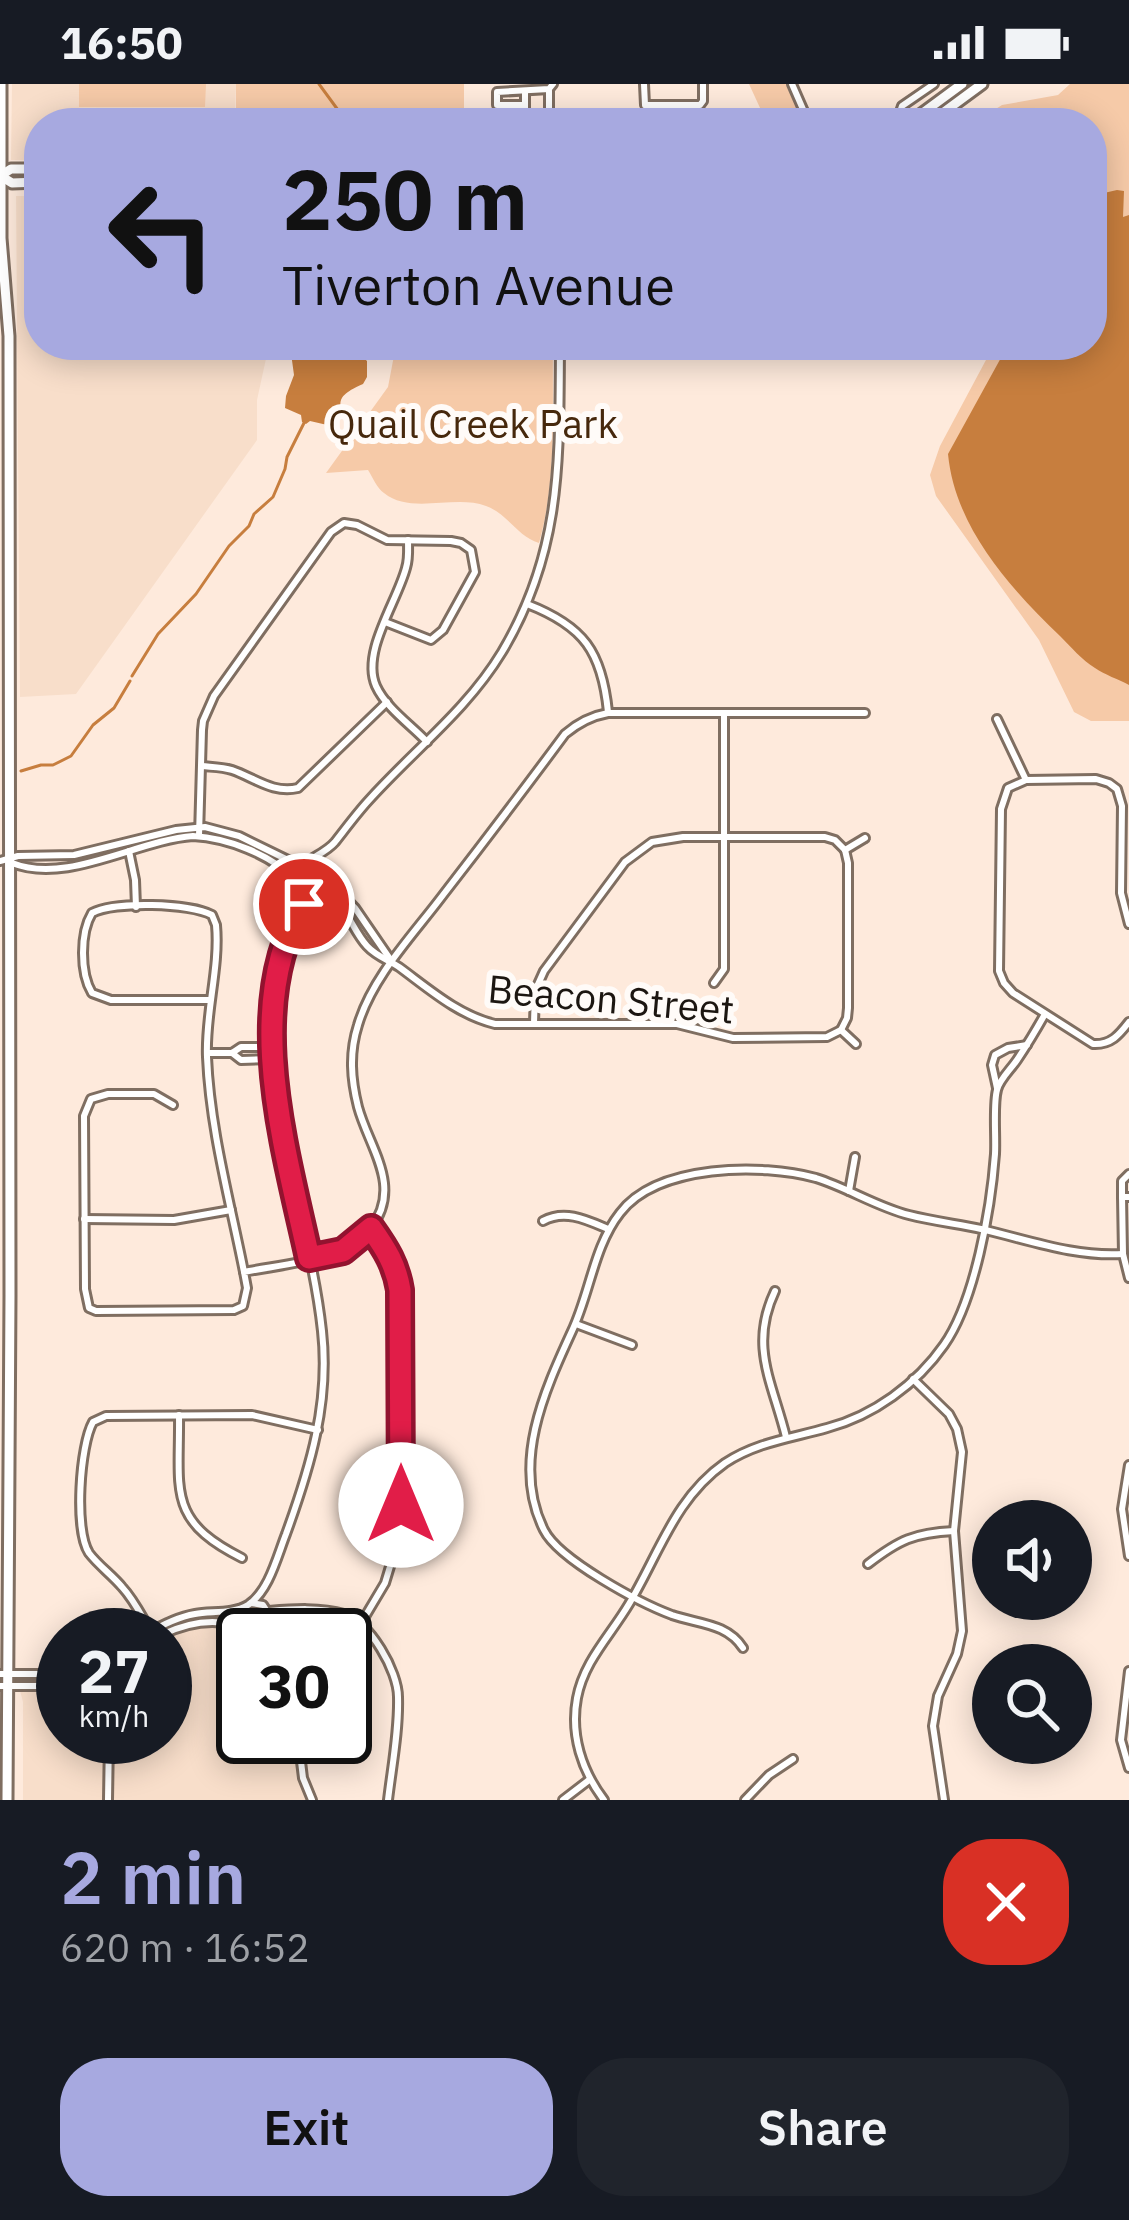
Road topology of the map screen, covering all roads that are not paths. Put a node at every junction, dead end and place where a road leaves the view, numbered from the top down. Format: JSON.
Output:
{"nodes":[{"id":1,"x":1,"y":84,"type":"edge"},
{"id":2,"x":644,"y":84,"type":"edge"},
{"id":3,"x":703,"y":84,"type":"edge"},
{"id":4,"x":934,"y":84,"type":"edge"},
{"id":5,"x":962,"y":84,"type":"edge"},
{"id":6,"x":982,"y":84,"type":"edge"},
{"id":7,"x":551,"y":87,"type":"edge"},
{"id":8,"x":526,"y":92,"type":"junction"},
{"id":9,"x":525,"y":105,"type":"joint"},
{"id":10,"x":670,"y":105,"type":"joint"},
{"id":11,"x":696,"y":105,"type":"joint"},
{"id":12,"x":901,"y":108,"type":"edge"},
{"id":13,"x":928,"y":108,"type":"edge"},
{"id":14,"x":949,"y":108,"type":"edge"},
{"id":15,"x":0,"y":176,"type":"edge"},
{"id":16,"x":560,"y":360,"type":"edge"},
{"id":17,"x":4,"y":390,"type":"edge"},
{"id":18,"x":408,"y":540,"type":"junction"},
{"id":19,"x":527,"y":604,"type":"junction"},
{"id":20,"x":386,"y":622,"type":"junction"},
{"id":21,"x":387,"y":702,"type":"junction"},
{"id":22,"x":608,"y":712,"type":"junction"},
{"id":23,"x":724,"y":712,"type":"junction"},
{"id":24,"x":865,"y":713,"type":"dead end"},
{"id":25,"x":997,"y":719,"type":"dead end"},
{"id":26,"x":427,"y":742,"type":"junction"},
{"id":27,"x":201,"y":766,"type":"junction"},
{"id":28,"x":1026,"y":780,"type":"junction"},
{"id":29,"x":200,"y":831,"type":"junction"},
{"id":30,"x":723,"y":838,"type":"junction"},
{"id":31,"x":866,"y":838,"type":"dead end"},
{"id":32,"x":333,"y":845,"type":"junction"},
{"id":33,"x":845,"y":850,"type":"junction"},
{"id":34,"x":129,"y":851,"type":"junction"},
{"id":35,"x":4,"y":861,"type":"edge"},
{"id":36,"x":308,"y":863,"type":"junction"},
{"id":37,"x":327,"y":877,"type":"junction"},
{"id":38,"x":297,"y":883,"type":"junction"},
{"id":39,"x":316,"y":893,"type":"junction"},
{"id":40,"x":136,"y":907,"type":"junction"},
{"id":41,"x":295,"y":918,"type":"junction"},
{"id":42,"x":1129,"y":924,"type":"edge"},
{"id":43,"x":392,"y":962,"type":"junction"},
{"id":44,"x":714,"y":983,"type":"dead end"},
{"id":45,"x":209,"y":1000,"type":"junction"},
{"id":46,"x":1045,"y":1014,"type":"junction"},
{"id":47,"x":1129,"y":1022,"type":"edge"},
{"id":48,"x":534,"y":1023,"type":"junction"},
{"id":49,"x":841,"y":1030,"type":"junction"},
{"id":50,"x":856,"y":1044,"type":"dead end"},
{"id":51,"x":272,"y":1046,"type":"junction"},
{"id":52,"x":1027,"y":1046,"type":"junction"},
{"id":53,"x":206,"y":1053,"type":"junction"},
{"id":54,"x":232,"y":1053,"type":"junction"},
{"id":55,"x":272,"y":1059,"type":"junction"},
{"id":56,"x":997,"y":1088,"type":"junction"},
{"id":57,"x":172,"y":1105,"type":"dead end"},
{"id":58,"x":855,"y":1157,"type":"dead end"},
{"id":59,"x":1129,"y":1174,"type":"edge"},
{"id":60,"x":849,"y":1192,"type":"junction"},
{"id":61,"x":1126,"y":1197,"type":"edge"},
{"id":62,"x":232,"y":1210,"type":"junction"},
{"id":63,"x":84,"y":1220,"type":"junction"},
{"id":64,"x":543,"y":1221,"type":"dead end"},
{"id":65,"x":371,"y":1228,"type":"junction"},
{"id":66,"x":609,"y":1229,"type":"junction"},
{"id":67,"x":983,"y":1230,"type":"junction"},
{"id":68,"x":5,"y":1238,"type":"edge"},
{"id":69,"x":1123,"y":1254,"type":"junction"},
{"id":70,"x":309,"y":1258,"type":"junction"},
{"id":71,"x":244,"y":1272,"type":"junction"},
{"id":72,"x":1129,"y":1278,"type":"edge"},
{"id":73,"x":775,"y":1291,"type":"dead end"},
{"id":74,"x":576,"y":1324,"type":"junction"},
{"id":75,"x":632,"y":1346,"type":"dead end"},
{"id":76,"x":913,"y":1379,"type":"junction"},
{"id":77,"x":179,"y":1415,"type":"junction"},
{"id":78,"x":318,"y":1430,"type":"junction"},
{"id":79,"x":786,"y":1437,"type":"junction"},
{"id":80,"x":1129,"y":1465,"type":"edge"},
{"id":81,"x":1126,"y":1519,"type":"edge"},
{"id":82,"x":954,"y":1532,"type":"junction"},
{"id":83,"x":1129,"y":1556,"type":"edge"},
{"id":84,"x":242,"y":1558,"type":"dead end"},
{"id":85,"x":868,"y":1564,"type":"dead end"},
{"id":86,"x":268,"y":1580,"type":"junction"},
{"id":87,"x":634,"y":1596,"type":"junction"},
{"id":88,"x":248,"y":1605,"type":"junction"},
{"id":89,"x":137,"y":1608,"type":"edge"},
{"id":90,"x":246,"y":1608,"type":"edge"},
{"id":91,"x":263,"y":1608,"type":"edge"},
{"id":92,"x":269,"y":1608,"type":"edge"},
{"id":93,"x":370,"y":1608,"type":"edge"},
{"id":94,"x":192,"y":1615,"type":"edge"},
{"id":95,"x":372,"y":1640,"type":"edge"},
{"id":96,"x":743,"y":1648,"type":"dead end"},
{"id":97,"x":1129,"y":1671,"type":"edge"},
{"id":98,"x":36,"y":1677,"type":"edge"},
{"id":99,"x":4,"y":1680,"type":"edge"},
{"id":100,"x":36,"y":1683,"type":"edge"},
{"id":101,"x":794,"y":1759,"type":"dead end"},
{"id":102,"x":109,"y":1764,"type":"edge"},
{"id":103,"x":301,"y":1764,"type":"edge"},
{"id":104,"x":1129,"y":1768,"type":"edge"},
{"id":105,"x":590,"y":1780,"type":"junction"},
{"id":106,"x":7,"y":1800,"type":"edge"},
{"id":107,"x":108,"y":1800,"type":"edge"},
{"id":108,"x":312,"y":1800,"type":"edge"},
{"id":109,"x":388,"y":1800,"type":"edge"},
{"id":110,"x":563,"y":1800,"type":"edge"},
{"id":111,"x":604,"y":1800,"type":"edge"},
{"id":112,"x":745,"y":1800,"type":"edge"},
{"id":113,"x":944,"y":1800,"type":"edge"}],
"edges":[{"from":1,"to":15,"type":"main road"},
{"from":2,"to":10,"type":"street"},
{"from":3,"to":11,"type":"street"},
{"from":4,"to":12,"type":"street"},
{"from":5,"to":13,"type":"main road"},
{"from":6,"to":14,"type":"main road"},
{"from":7,"to":8,"type":"street"},
{"from":8,"to":9,"type":"street"},
{"from":8,"to":9,"type":"street"},
{"from":10,"to":11,"type":"street"},
{"from":15,"to":17,"type":"main road"},
{"from":16,"to":19,"type":"street"},
{"from":17,"to":35,"type":"main road"},
{"from":18,"to":20,"type":"street"},
{"from":18,"to":20,"type":"street"},
{"from":18,"to":27,"type":"street"},
{"from":19,"to":22,"type":"street"},
{"from":19,"to":26,"type":"street"},
{"from":20,"to":21,"type":"street"},
{"from":21,"to":26,"type":"street"},
{"from":21,"to":27,"type":"street"},
{"from":22,"to":23,"type":"street"},
{"from":22,"to":43,"type":"street"},
{"from":23,"to":24,"type":"street"},
{"from":23,"to":30,"type":"street"},
{"from":25,"to":28,"type":"street"},
{"from":26,"to":32,"type":"street"},
{"from":27,"to":29,"type":"street"},
{"from":28,"to":42,"type":"street"},
{"from":28,"to":46,"type":"street"},
{"from":29,"to":34,"type":"street"},
{"from":29,"to":35,"type":"street"},
{"from":29,"to":36,"type":"street"},
{"from":29,"to":38,"type":"street"},
{"from":30,"to":33,"type":"street"},
{"from":30,"to":44,"type":"street"},
{"from":30,"to":48,"type":"street"},
{"from":31,"to":33,"type":"street"},
{"from":32,"to":36,"type":"street"},
{"from":32,"to":37,"type":"street"},
{"from":33,"to":49,"type":"street"},
{"from":34,"to":35,"type":"street"},
{"from":34,"to":40,"type":"street"},
{"from":35,"to":68,"type":"main road"},
{"from":36,"to":37,"type":"street"},
{"from":36,"to":38,"type":"street"},
{"from":37,"to":39,"type":"street"},
{"from":37,"to":43,"type":"street","name":"Beacon Street"},
{"from":38,"to":39,"type":"street"},
{"from":38,"to":41,"type":"street"},
{"from":39,"to":41,"type":"street"},
{"from":39,"to":43,"type":"street","name":"Beacon Street"},
{"from":40,"to":45,"type":"street"},
{"from":40,"to":45,"type":"street"},
{"from":41,"to":51,"type":"street"},
{"from":43,"to":48,"type":"street","name":"Beacon Street"},
{"from":43,"to":65,"type":"street"},
{"from":45,"to":53,"type":"street"},
{"from":46,"to":47,"type":"street"},
{"from":46,"to":52,"type":"street"},
{"from":48,"to":49,"type":"street","name":"Beacon Street"},
{"from":49,"to":50,"type":"street"},
{"from":51,"to":54,"type":"street"},
{"from":51,"to":55,"type":"street"},
{"from":52,"to":56,"type":"street"},
{"from":52,"to":56,"type":"street"},
{"from":53,"to":54,"type":"street"},
{"from":53,"to":62,"type":"street"},
{"from":54,"to":55,"type":"street"},
{"from":55,"to":70,"type":"street"},
{"from":56,"to":67,"type":"street"},
{"from":57,"to":63,"type":"street"},
{"from":58,"to":60,"type":"street"},
{"from":59,"to":61,"type":"street"},
{"from":60,"to":66,"type":"street"},
{"from":60,"to":67,"type":"street"},
{"from":61,"to":69,"type":"street"},
{"from":62,"to":63,"type":"street"},
{"from":62,"to":71,"type":"street"},
{"from":63,"to":71,"type":"street"},
{"from":64,"to":66,"type":"street"},
{"from":65,"to":70,"type":"street"},
{"from":65,"to":93,"type":"street"},
{"from":66,"to":74,"type":"street"},
{"from":67,"to":69,"type":"street"},
{"from":67,"to":76,"type":"street"},
{"from":68,"to":99,"type":"main road"},
{"from":69,"to":72,"type":"street"},
{"from":70,"to":71,"type":"street"},
{"from":70,"to":78,"type":"street"},
{"from":73,"to":79,"type":"street"},
{"from":74,"to":75,"type":"street"},
{"from":74,"to":87,"type":"street"},
{"from":76,"to":79,"type":"street"},
{"from":76,"to":82,"type":"street"},
{"from":77,"to":78,"type":"street"},
{"from":77,"to":84,"type":"street"},
{"from":77,"to":89,"type":"street"},
{"from":78,"to":86,"type":"street"},
{"from":79,"to":87,"type":"street"},
{"from":80,"to":81,"type":"street"},
{"from":81,"to":83,"type":"street"},
{"from":82,"to":85,"type":"street"},
{"from":82,"to":113,"type":"street"},
{"from":86,"to":88,"type":"street"},
{"from":86,"to":92,"type":"street"},
{"from":87,"to":96,"type":"street"},
{"from":87,"to":105,"type":"street"},
{"from":88,"to":90,"type":"street"},
{"from":88,"to":91,"type":"street"},
{"from":88,"to":94,"type":"street"},
{"from":95,"to":109,"type":"street"},
{"from":97,"to":104,"type":"street"},
{"from":98,"to":99,"type":"street"},
{"from":99,"to":100,"type":"street"},
{"from":99,"to":106,"type":"main road"},
{"from":101,"to":112,"type":"street"},
{"from":102,"to":107,"type":"street"},
{"from":103,"to":108,"type":"street"},
{"from":105,"to":110,"type":"street"},
{"from":105,"to":111,"type":"street"}]}
